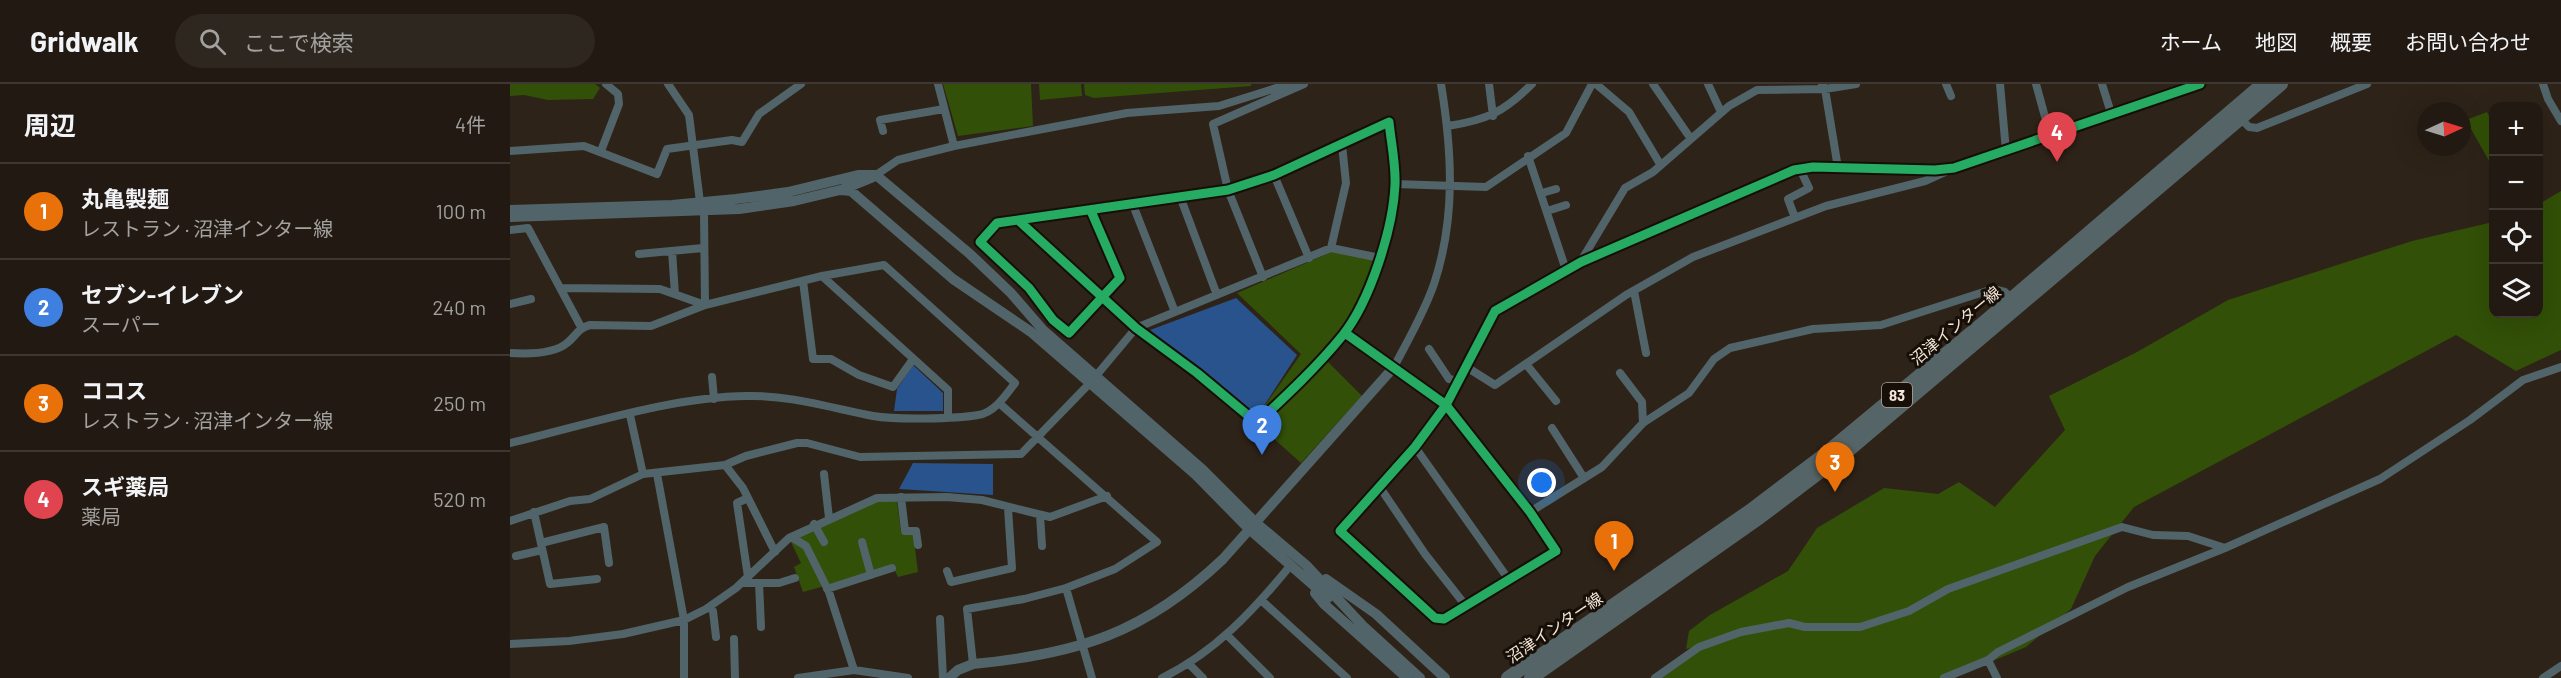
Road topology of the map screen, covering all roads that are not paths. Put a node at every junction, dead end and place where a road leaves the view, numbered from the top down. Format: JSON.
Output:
{"nodes":[{"id":1,"x":606,"y":84,"type":"edge"},
{"id":2,"x":668,"y":84,"type":"edge"},
{"id":3,"x":801,"y":84,"type":"edge"},
{"id":4,"x":938,"y":84,"type":"edge"},
{"id":5,"x":1289,"y":84,"type":"edge"},
{"id":6,"x":1304,"y":84,"type":"edge"},
{"id":7,"x":1441,"y":84,"type":"edge"},
{"id":8,"x":1489,"y":84,"type":"edge"},
{"id":9,"x":1532,"y":84,"type":"edge"},
{"id":10,"x":1594,"y":84,"type":"edge"},
{"id":11,"x":1653,"y":84,"type":"edge"},
{"id":12,"x":1708,"y":84,"type":"edge"},
{"id":13,"x":1856,"y":84,"type":"edge"},
{"id":14,"x":1946,"y":84,"type":"edge"},
{"id":15,"x":2000,"y":84,"type":"edge"},
{"id":16,"x":2036,"y":84,"type":"edge"},
{"id":17,"x":2102,"y":84,"type":"edge"},
{"id":18,"x":2200,"y":84,"type":"edge"},
{"id":19,"x":2263,"y":84,"type":"edge"},
{"id":20,"x":2281,"y":84,"type":"edge"},
{"id":21,"x":2367,"y":84,"type":"edge"},
{"id":22,"x":2543,"y":84,"type":"edge"},
{"id":23,"x":1823,"y":86,"type":"edge"},
{"id":24,"x":1755,"y":87,"type":"edge"},
{"id":25,"x":1951,"y":96,"type":"dead end"},
{"id":26,"x":944,"y":110,"type":"junction"},
{"id":27,"x":1721,"y":112,"type":"junction"},
{"id":28,"x":2111,"y":113,"type":"junction"},
{"id":29,"x":1493,"y":116,"type":"junction"},
{"id":30,"x":2237,"y":116,"type":"junction"},
{"id":31,"x":2561,"y":121,"type":"edge"},
{"id":32,"x":1448,"y":126,"type":"junction"},
{"id":33,"x":883,"y":131,"type":"dead end"},
{"id":34,"x":2050,"y":135,"type":"junction"},
{"id":35,"x":1691,"y":139,"type":"junction"},
{"id":36,"x":693,"y":144,"type":"junction"},
{"id":37,"x":954,"y":146,"type":"junction"},
{"id":38,"x":1342,"y":146,"type":"junction"},
{"id":39,"x":510,"y":151,"type":"edge"},
{"id":40,"x":601,"y":151,"type":"junction"},
{"id":41,"x":2006,"y":151,"type":"junction"},
{"id":42,"x":1528,"y":156,"type":"junction"},
{"id":43,"x":1660,"y":164,"type":"junction"},
{"id":44,"x":1838,"y":168,"type":"junction"},
{"id":45,"x":1954,"y":168,"type":"junction"},
{"id":46,"x":1800,"y":169,"type":"junction"},
{"id":47,"x":876,"y":175,"type":"junction"},
{"id":48,"x":1274,"y":175,"type":"junction"},
{"id":49,"x":1395,"y":184,"type":"junction"},
{"id":50,"x":1451,"y":186,"type":"junction"},
{"id":51,"x":1556,"y":189,"type":"dead end"},
{"id":52,"x":840,"y":190,"type":"junction"},
{"id":53,"x":1228,"y":190,"type":"junction"},
{"id":54,"x":1542,"y":193,"type":"junction"},
{"id":55,"x":1181,"y":199,"type":"junction"},
{"id":56,"x":1133,"y":205,"type":"junction"},
{"id":57,"x":1566,"y":205,"type":"dead end"},
{"id":58,"x":702,"y":207,"type":"junction"},
{"id":59,"x":510,"y":210,"type":"edge"},
{"id":60,"x":1091,"y":211,"type":"junction"},
{"id":61,"x":1547,"y":211,"type":"junction"},
{"id":62,"x":510,"y":217,"type":"edge"},
{"id":63,"x":1795,"y":218,"type":"junction"},
{"id":64,"x":1018,"y":220,"type":"junction"},
{"id":65,"x":510,"y":230,"type":"edge"},
{"id":66,"x":703,"y":248,"type":"junction"},
{"id":67,"x":1331,"y":248,"type":"junction"},
{"id":68,"x":672,"y":251,"type":"junction"},
{"id":69,"x":639,"y":254,"type":"dead end"},
{"id":70,"x":1310,"y":258,"type":"junction"},
{"id":71,"x":1380,"y":258,"type":"junction"},
{"id":72,"x":1581,"y":262,"type":"junction"},
{"id":73,"x":1566,"y":270,"type":"junction"},
{"id":74,"x":822,"y":276,"type":"junction"},
{"id":75,"x":1263,"y":277,"type":"junction"},
{"id":76,"x":802,"y":281,"type":"junction"},
{"id":77,"x":561,"y":288,"type":"junction"},
{"id":78,"x":1634,"y":291,"type":"junction"},
{"id":79,"x":675,"y":294,"type":"junction"},
{"id":80,"x":1103,"y":296,"type":"junction"},
{"id":81,"x":1217,"y":296,"type":"junction"},
{"id":82,"x":531,"y":299,"type":"dead end"},
{"id":83,"x":2015,"y":302,"type":"junction"},
{"id":84,"x":510,"y":304,"type":"edge"},
{"id":85,"x":705,"y":305,"type":"junction"},
{"id":86,"x":1175,"y":312,"type":"junction"},
{"id":87,"x":581,"y":327,"type":"junction"},
{"id":88,"x":1136,"y":328,"type":"junction"},
{"id":89,"x":1345,"y":333,"type":"junction"},
{"id":90,"x":1429,"y":349,"type":"dead end"},
{"id":91,"x":510,"y":353,"type":"edge"},
{"id":92,"x":1646,"y":353,"type":"dead end"},
{"id":93,"x":913,"y":359,"type":"junction"},
{"id":94,"x":1526,"y":364,"type":"junction"},
{"id":95,"x":1394,"y":367,"type":"junction"},
{"id":96,"x":2561,"y":367,"type":"edge"},
{"id":97,"x":1468,"y":369,"type":"junction"},
{"id":98,"x":1620,"y":373,"type":"dead end"},
{"id":99,"x":712,"y":377,"type":"dead end"},
{"id":100,"x":1093,"y":380,"type":"junction"},
{"id":101,"x":1460,"y":381,"type":"junction"},
{"id":102,"x":714,"y":399,"type":"junction"},
{"id":103,"x":1556,"y":401,"type":"dead end"},
{"id":104,"x":999,"y":403,"type":"junction"},
{"id":105,"x":1446,"y":405,"type":"junction"},
{"id":106,"x":630,"y":415,"type":"junction"},
{"id":107,"x":948,"y":417,"type":"junction"},
{"id":108,"x":1643,"y":423,"type":"junction"},
{"id":109,"x":1552,"y":428,"type":"dead end"},
{"id":110,"x":1039,"y":438,"type":"junction"},
{"id":111,"x":510,"y":443,"type":"edge"},
{"id":112,"x":1415,"y":447,"type":"junction"},
{"id":113,"x":725,"y":465,"type":"junction"},
{"id":114,"x":643,"y":474,"type":"junction"},
{"id":115,"x":657,"y":474,"type":"junction"},
{"id":116,"x":824,"y":474,"type":"dead end"},
{"id":117,"x":1584,"y":478,"type":"junction"},
{"id":118,"x":1380,"y":486,"type":"junction"},
{"id":119,"x":1107,"y":496,"type":"junction"},
{"id":120,"x":901,"y":497,"type":"junction"},
{"id":121,"x":748,"y":498,"type":"junction"},
{"id":122,"x":1008,"y":508,"type":"junction"},
{"id":123,"x":534,"y":512,"type":"junction"},
{"id":124,"x":1530,"y":512,"type":"junction"},
{"id":125,"x":1040,"y":515,"type":"junction"},
{"id":126,"x":829,"y":518,"type":"junction"},
{"id":127,"x":510,"y":521,"type":"edge"},
{"id":128,"x":814,"y":524,"type":"junction"},
{"id":129,"x":1252,"y":526,"type":"junction"},
{"id":130,"x":791,"y":537,"type":"junction"},
{"id":131,"x":824,"y":542,"type":"dead end"},
{"id":132,"x":862,"y":542,"type":"dead end"},
{"id":133,"x":918,"y":545,"type":"dead end"},
{"id":134,"x":1042,"y":546,"type":"dead end"},
{"id":135,"x":542,"y":547,"type":"junction"},
{"id":136,"x":2225,"y":548,"type":"junction"},
{"id":137,"x":775,"y":552,"type":"junction"},
{"id":138,"x":516,"y":555,"type":"dead end"},
{"id":139,"x":609,"y":563,"type":"dead end"},
{"id":140,"x":1298,"y":567,"type":"junction"},
{"id":141,"x":892,"y":568,"type":"dead end"},
{"id":142,"x":947,"y":571,"type":"dead end"},
{"id":143,"x":871,"y":575,"type":"junction"},
{"id":144,"x":795,"y":578,"type":"dead end"},
{"id":145,"x":597,"y":579,"type":"dead end"},
{"id":146,"x":745,"y":580,"type":"junction"},
{"id":147,"x":1509,"y":580,"type":"junction"},
{"id":148,"x":759,"y":583,"type":"junction"},
{"id":149,"x":1066,"y":588,"type":"junction"},
{"id":150,"x":827,"y":589,"type":"junction"},
{"id":151,"x":1261,"y":600,"type":"junction"},
{"id":152,"x":1466,"y":606,"type":"junction"},
{"id":153,"x":709,"y":607,"type":"junction"},
{"id":154,"x":940,"y":619,"type":"dead end"},
{"id":155,"x":684,"y":620,"type":"junction"},
{"id":156,"x":761,"y":627,"type":"dead end"},
{"id":157,"x":1227,"y":635,"type":"junction"},
{"id":158,"x":716,"y":637,"type":"dead end"},
{"id":159,"x":734,"y":639,"type":"dead end"},
{"id":160,"x":510,"y":645,"type":"edge"},
{"id":161,"x":1081,"y":645,"type":"junction"},
{"id":162,"x":1988,"y":660,"type":"junction"},
{"id":163,"x":973,"y":664,"type":"junction"},
{"id":164,"x":1189,"y":664,"type":"junction"},
{"id":165,"x":2561,"y":666,"type":"edge"},
{"id":166,"x":854,"y":670,"type":"junction"},
{"id":167,"x":684,"y":678,"type":"edge"},
{"id":168,"x":735,"y":678,"type":"edge"},
{"id":169,"x":798,"y":678,"type":"edge"},
{"id":170,"x":908,"y":678,"type":"edge"},
{"id":171,"x":943,"y":678,"type":"edge"},
{"id":172,"x":949,"y":678,"type":"edge"},
{"id":173,"x":1092,"y":678,"type":"edge"},
{"id":174,"x":1162,"y":678,"type":"edge"},
{"id":175,"x":1203,"y":678,"type":"edge"},
{"id":176,"x":1270,"y":678,"type":"edge"},
{"id":177,"x":1347,"y":678,"type":"edge"},
{"id":178,"x":1407,"y":678,"type":"edge"},
{"id":179,"x":1420,"y":678,"type":"edge"},
{"id":180,"x":1445,"y":678,"type":"edge"},
{"id":181,"x":1508,"y":678,"type":"edge"},
{"id":182,"x":1531,"y":678,"type":"edge"},
{"id":183,"x":1655,"y":678,"type":"edge"},
{"id":184,"x":1944,"y":678,"type":"edge"},
{"id":185,"x":1996,"y":678,"type":"edge"},
{"id":186,"x":2543,"y":678,"type":"edge"}],
"edges":[{"from":1,"to":40,"type":"street"},
{"from":2,"to":36,"type":"street"},
{"from":3,"to":36,"type":"street"},
{"from":4,"to":26,"type":"street"},
{"from":5,"to":37,"type":"street"},
{"from":6,"to":53,"type":"street"},
{"from":7,"to":32,"type":"street"},
{"from":8,"to":29,"type":"street"},
{"from":9,"to":29,"type":"street"},
{"from":10,"to":42,"type":"street"},
{"from":10,"to":43,"type":"street"},
{"from":11,"to":35,"type":"street"},
{"from":12,"to":27,"type":"street"},
{"from":13,"to":23,"type":"street"},
{"from":14,"to":25,"type":"street"},
{"from":15,"to":41,"type":"street"},
{"from":16,"to":34,"type":"street"},
{"from":17,"to":28,"type":"street"},
{"from":18,"to":28,"type":"street"},
{"from":19,"to":30,"type":"main road","name":"沼津インター線","number":"83"},
{"from":20,"to":30,"type":"main road","name":"沼津インター線","number":"83"},
{"from":21,"to":30,"type":"street"},
{"from":22,"to":31,"type":"street"},
{"from":23,"to":24,"type":"street"},
{"from":23,"to":44,"type":"street"},
{"from":24,"to":27,"type":"street"},
{"from":26,"to":33,"type":"street"},
{"from":26,"to":37,"type":"street"},
{"from":27,"to":35,"type":"street"},
{"from":28,"to":34,"type":"street"},
{"from":29,"to":32,"type":"street"},
{"from":30,"to":83,"type":"main road","name":"沼津インター線","number":"83"},
{"from":32,"to":50,"type":"street"},
{"from":34,"to":41,"type":"street"},
{"from":35,"to":43,"type":"street"},
{"from":36,"to":40,"type":"street"},
{"from":36,"to":58,"type":"street"},
{"from":37,"to":47,"type":"street"},
{"from":38,"to":48,"type":"street"},
{"from":38,"to":49,"type":"street"},
{"from":38,"to":67,"type":"street"},
{"from":39,"to":40,"type":"street"},
{"from":41,"to":45,"type":"street"},
{"from":42,"to":50,"type":"street"},
{"from":42,"to":54,"type":"street"},
{"from":43,"to":72,"type":"street"},
{"from":44,"to":45,"type":"street"},
{"from":44,"to":46,"type":"street"},
{"from":45,"to":63,"type":"street"},
{"from":46,"to":63,"type":"street"},
{"from":46,"to":72,"type":"street"},
{"from":47,"to":52,"type":"street"},
{"from":47,"to":58,"type":"street"},
{"from":47,"to":100,"type":"street"},
{"from":48,"to":53,"type":"street"},
{"from":48,"to":70,"type":"street"},
{"from":49,"to":50,"type":"street"},
{"from":49,"to":71,"type":"street"},
{"from":50,"to":95,"type":"street"},
{"from":51,"to":54,"type":"street"},
{"from":52,"to":58,"type":"street"},
{"from":52,"to":100,"type":"street"},
{"from":53,"to":55,"type":"street"},
{"from":53,"to":75,"type":"street"},
{"from":54,"to":61,"type":"street"},
{"from":55,"to":56,"type":"street"},
{"from":55,"to":81,"type":"street"},
{"from":56,"to":60,"type":"street"},
{"from":56,"to":86,"type":"street"},
{"from":57,"to":61,"type":"street"},
{"from":58,"to":59,"type":"street"},
{"from":58,"to":62,"type":"street"},
{"from":58,"to":66,"type":"street"},
{"from":60,"to":64,"type":"street"},
{"from":60,"to":80,"type":"street"},
{"from":61,"to":73,"type":"street"},
{"from":63,"to":78,"type":"street"},
{"from":64,"to":80,"type":"street"},
{"from":64,"to":80,"type":"street"},
{"from":65,"to":77,"type":"street"},
{"from":66,"to":68,"type":"street"},
{"from":66,"to":85,"type":"street"},
{"from":67,"to":70,"type":"street"},
{"from":67,"to":71,"type":"street"},
{"from":68,"to":69,"type":"street"},
{"from":68,"to":79,"type":"street"},
{"from":70,"to":75,"type":"street"},
{"from":71,"to":89,"type":"street"},
{"from":72,"to":73,"type":"street"},
{"from":73,"to":97,"type":"street"},
{"from":74,"to":76,"type":"street"},
{"from":74,"to":93,"type":"street"},
{"from":74,"to":104,"type":"street"},
{"from":75,"to":81,"type":"street"},
{"from":76,"to":85,"type":"street"},
{"from":76,"to":93,"type":"street"},
{"from":77,"to":79,"type":"street"},
{"from":77,"to":87,"type":"street"},
{"from":78,"to":92,"type":"street"},
{"from":78,"to":94,"type":"street"},
{"from":79,"to":85,"type":"street"},
{"from":80,"to":88,"type":"street"},
{"from":81,"to":86,"type":"street"},
{"from":82,"to":84,"type":"street"},
{"from":83,"to":108,"type":"street"},
{"from":83,"to":181,"type":"main road","name":"沼津インター線","number":"83"},
{"from":83,"to":182,"type":"main road","name":"沼津インター線","number":"83"},
{"from":85,"to":87,"type":"street"},
{"from":86,"to":88,"type":"street"},
{"from":87,"to":91,"type":"street"},
{"from":88,"to":89,"type":"street"},
{"from":88,"to":100,"type":"street"},
{"from":89,"to":95,"type":"street"},
{"from":90,"to":101,"type":"street"},
{"from":93,"to":107,"type":"street"},
{"from":94,"to":97,"type":"street"},
{"from":94,"to":103,"type":"street"},
{"from":95,"to":105,"type":"street"},
{"from":95,"to":129,"type":"street"},
{"from":96,"to":136,"type":"street"},
{"from":97,"to":101,"type":"street"},
{"from":98,"to":108,"type":"street"},
{"from":99,"to":102,"type":"street"},
{"from":100,"to":110,"type":"street"},
{"from":100,"to":129,"type":"street"},
{"from":101,"to":105,"type":"street"},
{"from":102,"to":106,"type":"street"},
{"from":102,"to":107,"type":"street"},
{"from":104,"to":107,"type":"street"},
{"from":104,"to":110,"type":"street"},
{"from":105,"to":112,"type":"street"},
{"from":105,"to":124,"type":"street"},
{"from":106,"to":111,"type":"street"},
{"from":106,"to":114,"type":"street"},
{"from":108,"to":117,"type":"street"},
{"from":109,"to":117,"type":"street"},
{"from":110,"to":113,"type":"street"},
{"from":110,"to":119,"type":"street"},
{"from":112,"to":118,"type":"street"},
{"from":112,"to":147,"type":"street"},
{"from":113,"to":115,"type":"street"},
{"from":113,"to":121,"type":"street"},
{"from":114,"to":115,"type":"street"},
{"from":114,"to":123,"type":"street"},
{"from":115,"to":155,"type":"street"},
{"from":116,"to":126,"type":"street"},
{"from":117,"to":124,"type":"street"},
{"from":118,"to":152,"type":"street"},
{"from":118,"to":152,"type":"street"},
{"from":119,"to":125,"type":"street"},
{"from":119,"to":149,"type":"street"},
{"from":120,"to":122,"type":"street"},
{"from":120,"to":126,"type":"street"},
{"from":120,"to":133,"type":"street"},
{"from":121,"to":137,"type":"street"},
{"from":121,"to":146,"type":"street"},
{"from":122,"to":125,"type":"street"},
{"from":122,"to":142,"type":"street"},
{"from":123,"to":127,"type":"street"},
{"from":123,"to":135,"type":"street"},
{"from":124,"to":147,"type":"street"},
{"from":125,"to":134,"type":"street"},
{"from":126,"to":128,"type":"street"},
{"from":128,"to":130,"type":"street"},
{"from":128,"to":131,"type":"street"},
{"from":129,"to":140,"type":"street"},
{"from":129,"to":140,"type":"street"},
{"from":129,"to":161,"type":"street"},
{"from":130,"to":137,"type":"street"},
{"from":130,"to":150,"type":"street"},
{"from":132,"to":143,"type":"street"},
{"from":135,"to":138,"type":"street"},
{"from":135,"to":139,"type":"street"},
{"from":135,"to":145,"type":"street"},
{"from":136,"to":162,"type":"street"},
{"from":136,"to":183,"type":"street"},
{"from":137,"to":146,"type":"street"},
{"from":140,"to":151,"type":"street"},
{"from":140,"to":178,"type":"street"},
{"from":140,"to":179,"type":"street"},
{"from":140,"to":180,"type":"street"},
{"from":141,"to":143,"type":"street"},
{"from":143,"to":150,"type":"street"},
{"from":144,"to":148,"type":"street"},
{"from":146,"to":148,"type":"street"},
{"from":146,"to":153,"type":"street"},
{"from":147,"to":152,"type":"street"},
{"from":148,"to":156,"type":"street"},
{"from":149,"to":161,"type":"street"},
{"from":149,"to":163,"type":"street"},
{"from":150,"to":166,"type":"street"},
{"from":151,"to":157,"type":"street"},
{"from":151,"to":177,"type":"street"},
{"from":153,"to":155,"type":"street"},
{"from":153,"to":158,"type":"street"},
{"from":154,"to":171,"type":"street"},
{"from":155,"to":160,"type":"street"},
{"from":155,"to":167,"type":"street"},
{"from":157,"to":164,"type":"street"},
{"from":157,"to":176,"type":"street"},
{"from":159,"to":168,"type":"street"},
{"from":161,"to":163,"type":"street"},
{"from":161,"to":173,"type":"street"},
{"from":162,"to":184,"type":"street"},
{"from":162,"to":185,"type":"street"},
{"from":163,"to":172,"type":"street"},
{"from":164,"to":174,"type":"street"},
{"from":164,"to":175,"type":"street"},
{"from":165,"to":186,"type":"street"},
{"from":166,"to":169,"type":"street"},
{"from":166,"to":170,"type":"street"}]}
